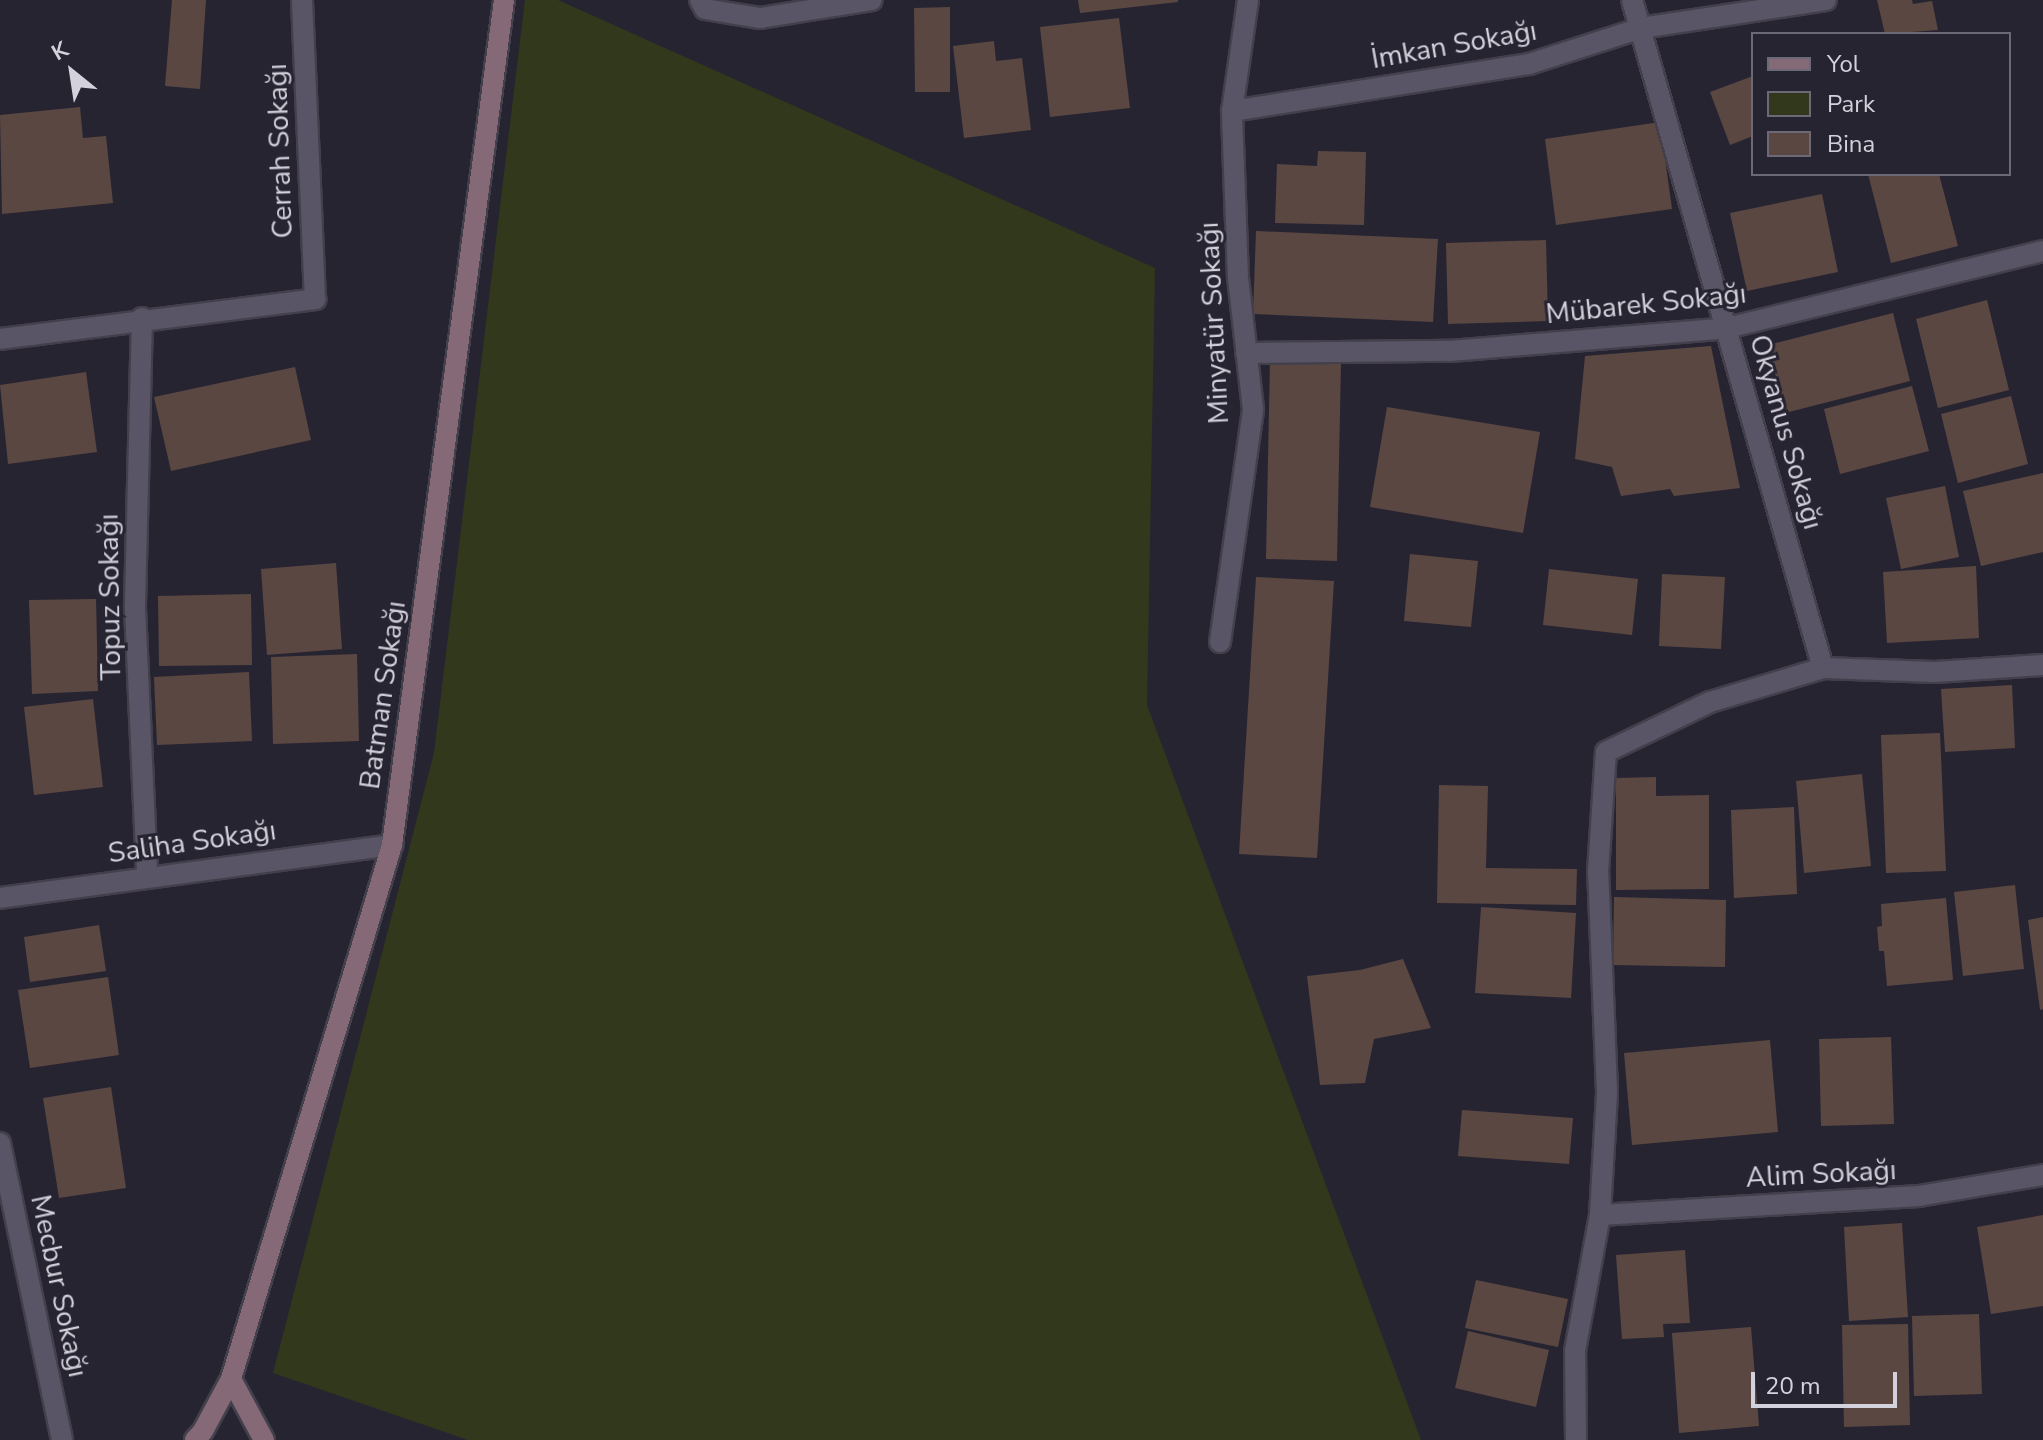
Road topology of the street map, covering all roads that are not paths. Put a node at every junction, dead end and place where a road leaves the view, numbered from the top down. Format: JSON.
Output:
{"nodes":[{"id":1,"x":302,"y":0,"type":"edge"},
{"id":2,"x":504,"y":0,"type":"edge"},
{"id":3,"x":700,"y":0,"type":"edge"},
{"id":4,"x":872,"y":0,"type":"edge"},
{"id":5,"x":1248,"y":0,"type":"edge"},
{"id":6,"x":1632,"y":0,"type":"edge"},
{"id":7,"x":1826,"y":0,"type":"edge"},
{"id":8,"x":1641,"y":28,"type":"junction"},
{"id":9,"x":1232,"y":111,"type":"junction"},
{"id":10,"x":2043,"y":251,"type":"edge"},
{"id":11,"x":142,"y":318,"type":"junction"},
{"id":12,"x":1727,"y":328,"type":"junction"},
{"id":13,"x":0,"y":339,"type":"edge"},
{"id":14,"x":1246,"y":353,"type":"junction"},
{"id":15,"x":1220,"y":642,"type":"dead end"},
{"id":16,"x":2043,"y":665,"type":"edge"},
{"id":17,"x":1823,"y":668,"type":"junction"},
{"id":18,"x":392,"y":845,"type":"junction"},
{"id":19,"x":147,"y":876,"type":"junction"},
{"id":20,"x":0,"y":898,"type":"edge"},
{"id":21,"x":0,"y":1143,"type":"edge"},
{"id":22,"x":2043,"y":1175,"type":"edge"},
{"id":23,"x":1600,"y":1215,"type":"junction"},
{"id":24,"x":231,"y":1379,"type":"junction"},
{"id":25,"x":62,"y":1440,"type":"edge"},
{"id":26,"x":195,"y":1440,"type":"edge"},
{"id":27,"x":264,"y":1440,"type":"edge"},
{"id":28,"x":1576,"y":1440,"type":"edge"}],
"edges":[{"from":1,"to":11,"type":"street","name":"Cerrah Sokağı"},
{"from":2,"to":18,"type":"street","name":"Batman Sokağı"},
{"from":3,"to":4,"type":"street"},
{"from":5,"to":9,"type":"street","name":"Minyatür Sokağı"},
{"from":6,"to":8,"type":"street","name":"Okyanus Sokağı"},
{"from":7,"to":8,"type":"street","name":"İmkan Sokağı"},
{"from":8,"to":9,"type":"street","name":"İmkan Sokağı"},
{"from":8,"to":12,"type":"street","name":"Okyanus Sokağı"},
{"from":9,"to":14,"type":"street","name":"Minyatür Sokağı"},
{"from":10,"to":12,"type":"street","name":"Mübarek Sokağı"},
{"from":11,"to":13,"type":"street"},
{"from":11,"to":19,"type":"street","name":"Topuz Sokağı"},
{"from":12,"to":14,"type":"street","name":"Mübarek Sokağı"},
{"from":12,"to":17,"type":"street","name":"Okyanus Sokağı"},
{"from":14,"to":15,"type":"street","name":"Minyatür Sokağı"},
{"from":16,"to":17,"type":"street"},
{"from":17,"to":23,"type":"street"},
{"from":18,"to":19,"type":"street","name":"Saliha Sokağı"},
{"from":18,"to":24,"type":"street","name":"Batman Sokağı"},
{"from":19,"to":20,"type":"street","name":"Saliha Sokağı"},
{"from":21,"to":25,"type":"street","name":"Mecbur Sokağı"},
{"from":22,"to":23,"type":"street","name":"Alim Sokağı"},
{"from":23,"to":28,"type":"street"},
{"from":24,"to":26,"type":"street","name":"Batman Sokağı"},
{"from":24,"to":27,"type":"street"}]}
